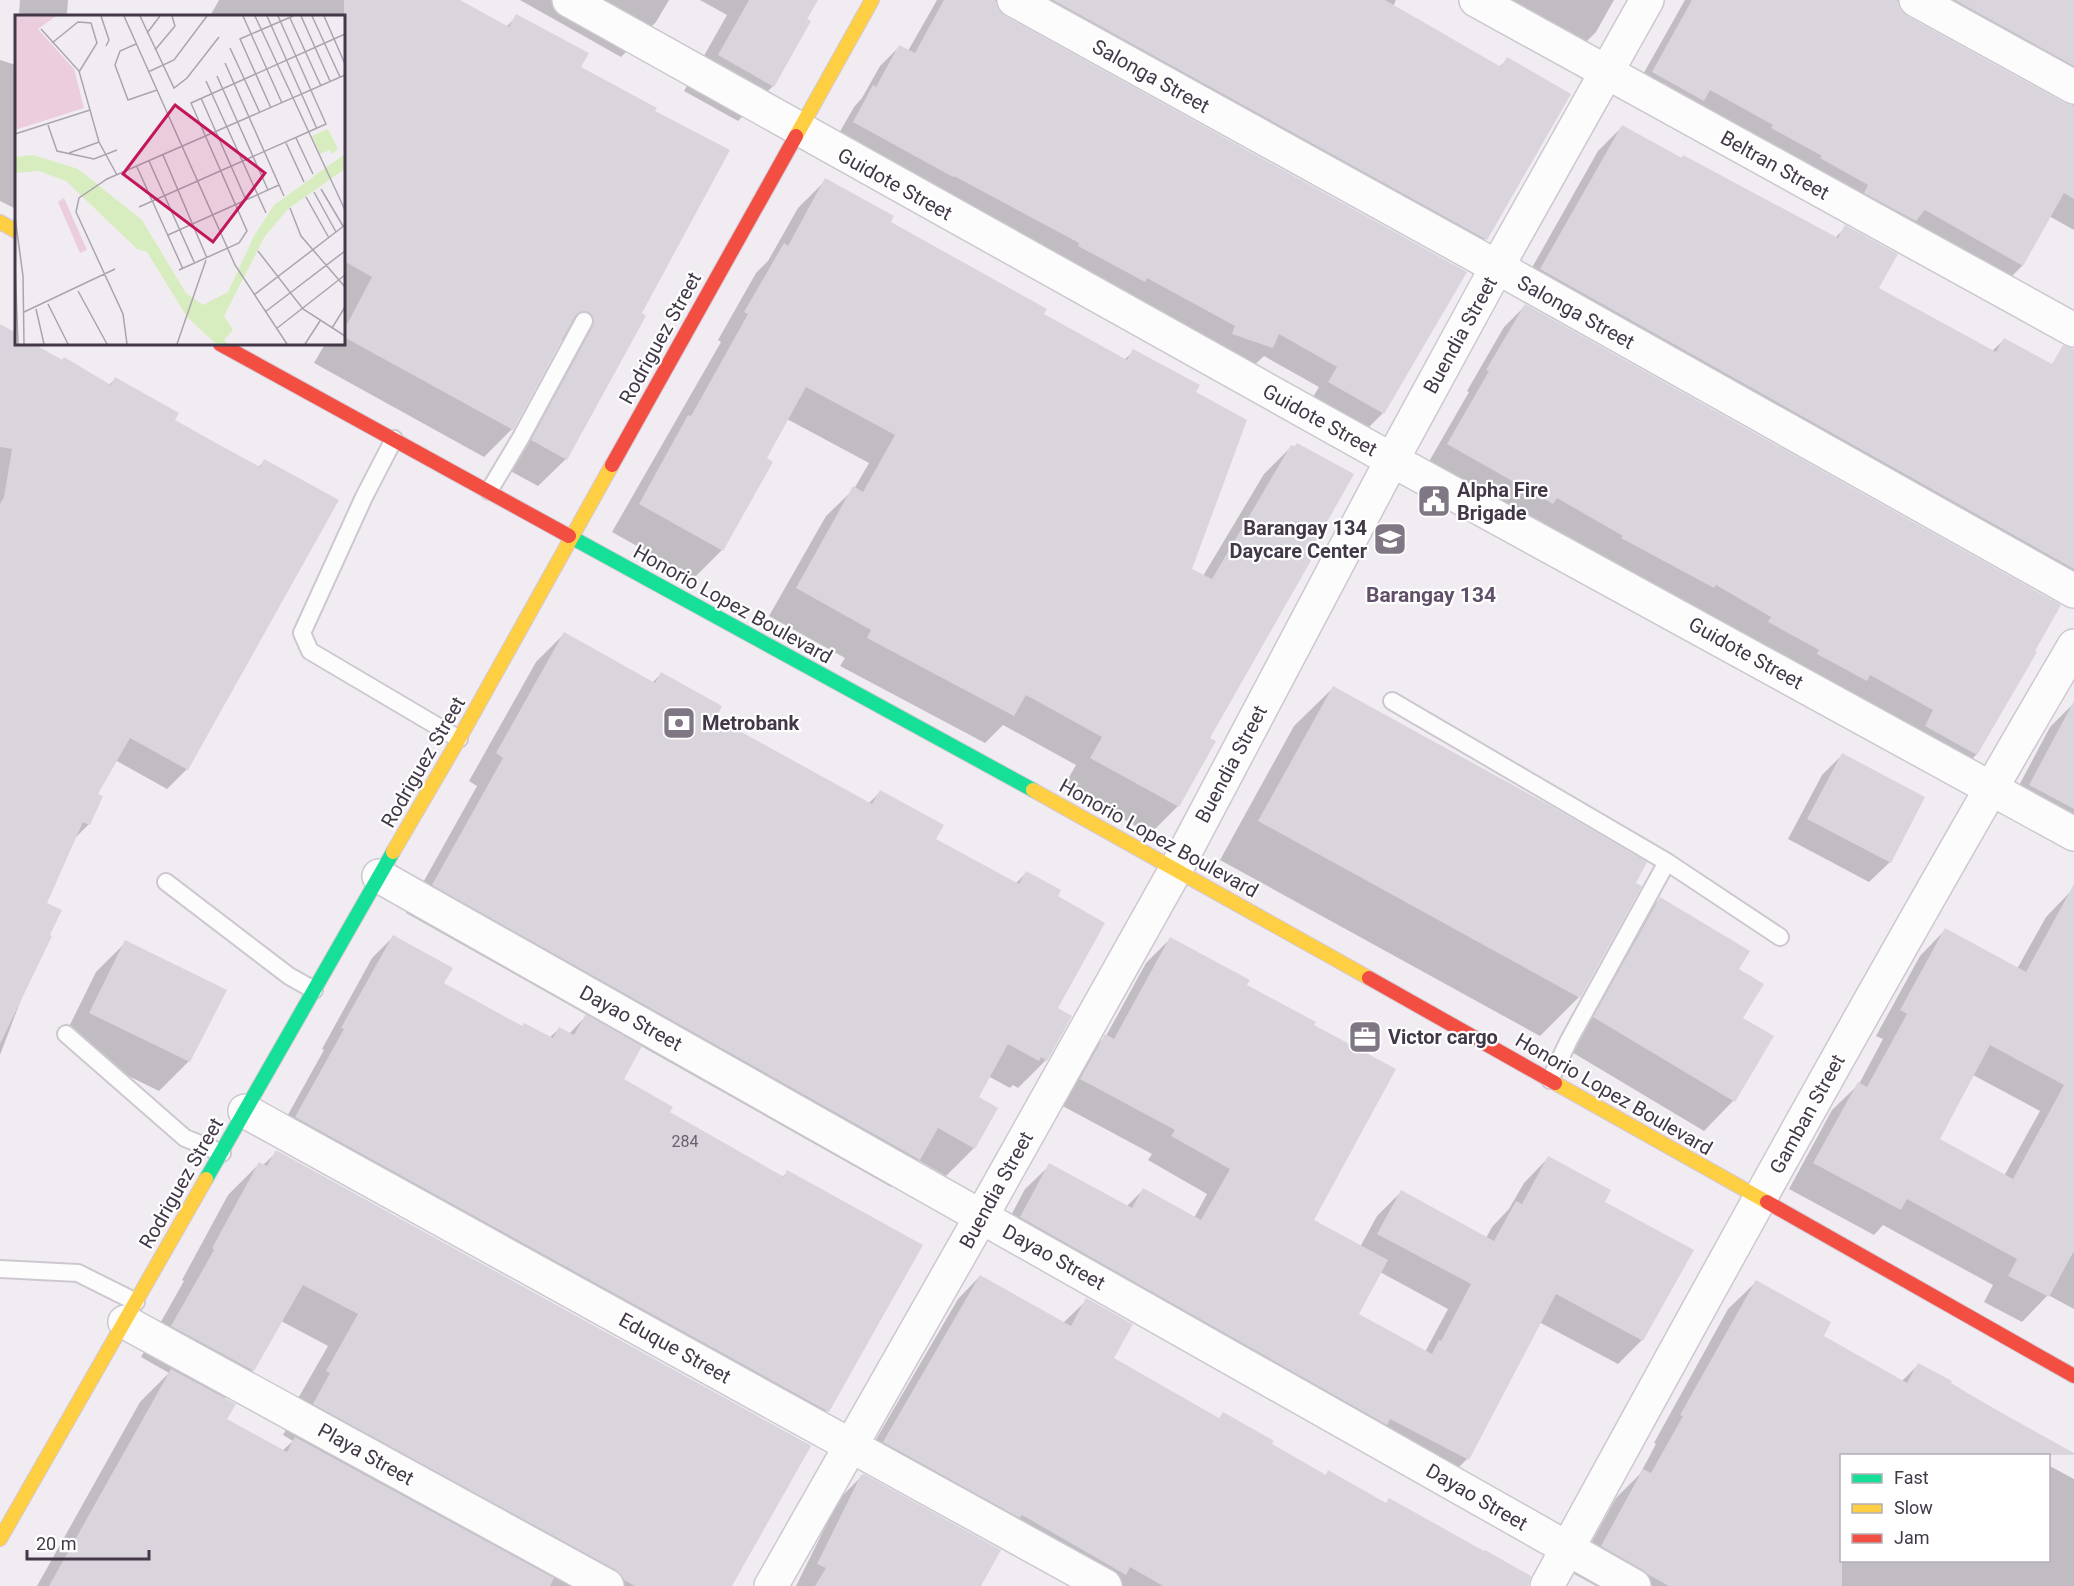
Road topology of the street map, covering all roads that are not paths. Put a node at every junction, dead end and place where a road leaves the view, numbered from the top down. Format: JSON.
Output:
{"nodes":[{"id":1,"x":569,"y":0,"type":"edge"},
{"id":2,"x":872,"y":0,"type":"edge"},
{"id":3,"x":1014,"y":0,"type":"edge"},
{"id":4,"x":1476,"y":0,"type":"edge"},
{"id":5,"x":1647,"y":0,"type":"edge"},
{"id":6,"x":1916,"y":0,"type":"edge"},
{"id":7,"x":1606,"y":72,"type":"junction"},
{"id":8,"x":2074,"y":87,"type":"edge"},
{"id":9,"x":799,"y":130,"type":"junction"},
{"id":10,"x":0,"y":222,"type":"edge"},
{"id":11,"x":15,"y":230,"type":"edge"},
{"id":12,"x":1497,"y":267,"type":"junction"},
{"id":13,"x":584,"y":321,"type":"dead end"},
{"id":14,"x":2074,"y":330,"type":"edge"},
{"id":15,"x":222,"y":345,"type":"edge"},
{"id":16,"x":394,"y":439,"type":"junction"},
{"id":17,"x":1392,"y":460,"type":"junction"},
{"id":18,"x":489,"y":491,"type":"junction"},
{"id":19,"x":572,"y":537,"type":"junction"},
{"id":20,"x":2074,"y":591,"type":"edge"},
{"id":21,"x":2074,"y":646,"type":"edge"},
{"id":22,"x":1392,"y":701,"type":"dead end"},
{"id":23,"x":459,"y":739,"type":"junction"},
{"id":24,"x":1991,"y":787,"type":"junction"},
{"id":25,"x":2074,"y":834,"type":"edge"},
{"id":26,"x":1666,"y":862,"type":"junction"},
{"id":27,"x":1176,"y":869,"type":"junction"},
{"id":28,"x":379,"y":876,"type":"junction"},
{"id":29,"x":166,"y":882,"type":"dead end"},
{"id":30,"x":1780,"y":938,"type":"dead end"},
{"id":31,"x":314,"y":990,"type":"junction"},
{"id":32,"x":66,"y":1034,"type":"dead end"},
{"id":33,"x":1550,"y":1080,"type":"junction"},
{"id":34,"x":245,"y":1111,"type":"junction"},
{"id":35,"x":222,"y":1152,"type":"junction"},
{"id":36,"x":1760,"y":1199,"type":"junction"},
{"id":37,"x":981,"y":1217,"type":"junction"},
{"id":38,"x":0,"y":1269,"type":"edge"},
{"id":39,"x":130,"y":1312,"type":"junction"},
{"id":40,"x":2074,"y":1376,"type":"edge"},
{"id":41,"x":851,"y":1446,"type":"junction"},
{"id":42,"x":0,"y":1539,"type":"edge"},
{"id":43,"x":1568,"y":1548,"type":"junction"},
{"id":44,"x":607,"y":1586,"type":"edge"},
{"id":45,"x":771,"y":1586,"type":"edge"},
{"id":46,"x":1105,"y":1586,"type":"edge"},
{"id":47,"x":1547,"y":1586,"type":"edge"},
{"id":48,"x":1634,"y":1586,"type":"edge"}],
"edges":[{"from":1,"to":9,"type":"street","name":"Guidote Street"},
{"from":2,"to":9,"type":"main road","name":"Rodriguez Street"},
{"from":3,"to":12,"type":"street","name":"Salonga Street"},
{"from":4,"to":7,"type":"street","name":"Beltran Street"},
{"from":5,"to":7,"type":"street","name":"Buendia Street"},
{"from":6,"to":8,"type":"street"},
{"from":7,"to":12,"type":"street","name":"Buendia Street"},
{"from":7,"to":14,"type":"street","name":"Beltran Street"},
{"from":9,"to":17,"type":"street","name":"Guidote Street"},
{"from":9,"to":19,"type":"main road","name":"Rodriguez Street"},
{"from":10,"to":11,"type":"main road"},
{"from":12,"to":17,"type":"street","name":"Buendia Street"},
{"from":12,"to":20,"type":"street","name":"Salonga Street"},
{"from":13,"to":18,"type":"lane"},
{"from":15,"to":16,"type":"main road","name":"Honorio Lopez Boulevard"},
{"from":16,"to":18,"type":"main road","name":"Honorio Lopez Boulevard"},
{"from":16,"to":23,"type":"lane"},
{"from":17,"to":24,"type":"street","name":"Guidote Street"},
{"from":17,"to":27,"type":"street","name":"Buendia Street"},
{"from":18,"to":19,"type":"main road","name":"Honorio Lopez Boulevard"},
{"from":19,"to":23,"type":"main road","name":"Rodriguez Street"},
{"from":19,"to":27,"type":"main road","name":"Honorio Lopez Boulevard"},
{"from":21,"to":24,"type":"street","name":"Gamban Street"},
{"from":22,"to":26,"type":"lane"},
{"from":23,"to":28,"type":"main road","name":"Rodriguez Street"},
{"from":24,"to":25,"type":"street","name":"Guidote Street"},
{"from":24,"to":36,"type":"street","name":"Gamban Street"},
{"from":26,"to":30,"type":"lane"},
{"from":26,"to":33,"type":"lane"},
{"from":27,"to":33,"type":"main road","name":"Honorio Lopez Boulevard"},
{"from":27,"to":37,"type":"street","name":"Buendia Street"},
{"from":28,"to":31,"type":"main road","name":"Rodriguez Street"},
{"from":28,"to":37,"type":"street","name":"Dayao Street"},
{"from":29,"to":31,"type":"lane"},
{"from":31,"to":34,"type":"main road","name":"Rodriguez Street"},
{"from":32,"to":35,"type":"lane"},
{"from":33,"to":36,"type":"main road","name":"Honorio Lopez Boulevard"},
{"from":34,"to":35,"type":"main road","name":"Rodriguez Street"},
{"from":34,"to":41,"type":"street","name":"Eduque Street"},
{"from":35,"to":39,"type":"main road","name":"Rodriguez Street"},
{"from":36,"to":40,"type":"main road","name":"Honorio Lopez Boulevard"},
{"from":36,"to":43,"type":"street","name":"Gamban Street"},
{"from":37,"to":41,"type":"street","name":"Buendia Street"},
{"from":37,"to":43,"type":"street","name":"Dayao Street"},
{"from":38,"to":39,"type":"lane"},
{"from":39,"to":42,"type":"main road","name":"Rodriguez Street"},
{"from":39,"to":44,"type":"street","name":"Playa Street"},
{"from":41,"to":45,"type":"street","name":"Buendia Street"},
{"from":41,"to":46,"type":"street","name":"Eduque Street"},
{"from":43,"to":47,"type":"street","name":"Gamban Street"},
{"from":43,"to":48,"type":"street","name":"Dayao Street"}]}
